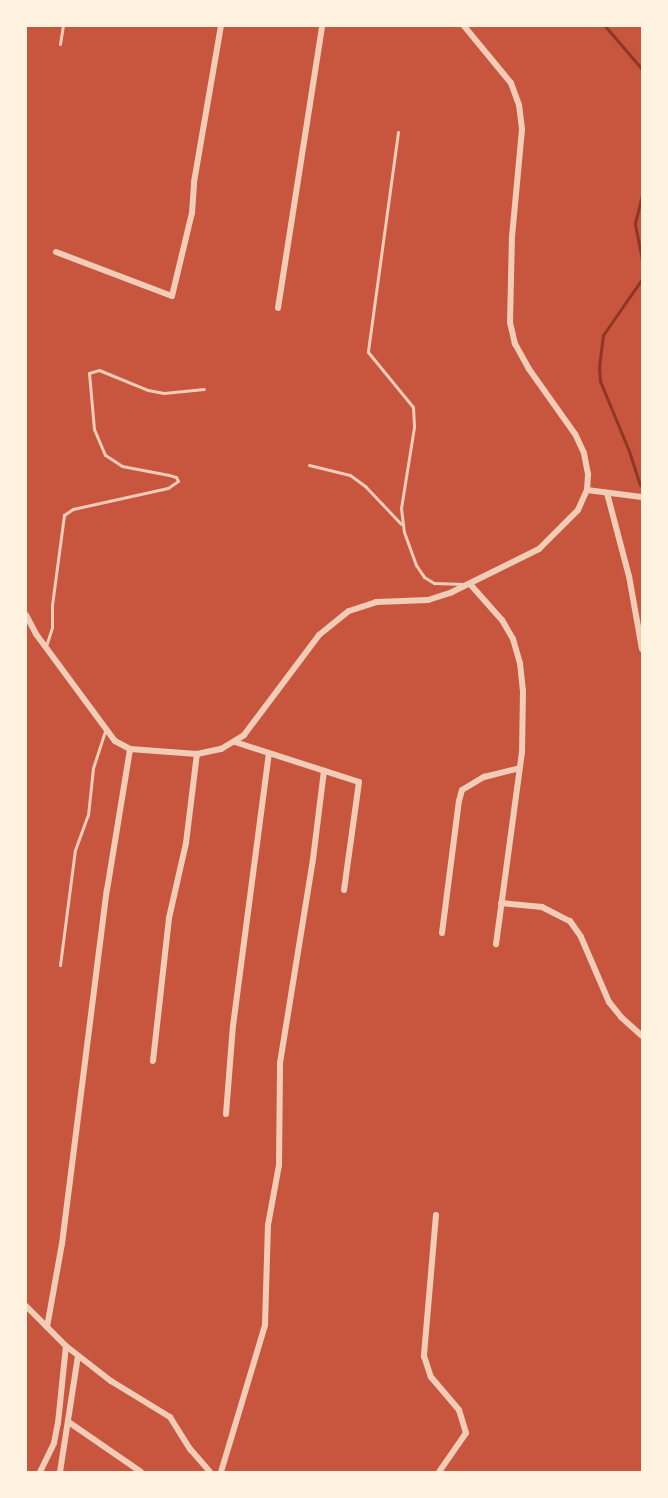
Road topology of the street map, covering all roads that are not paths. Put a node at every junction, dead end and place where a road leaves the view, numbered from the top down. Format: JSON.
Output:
{"nodes":[{"id":1,"x":63,"y":26,"type":"edge"},
{"id":2,"x":221,"y":26,"type":"edge"},
{"id":3,"x":322,"y":26,"type":"edge"},
{"id":4,"x":464,"y":26,"type":"edge"},
{"id":5,"x":60,"y":44,"type":"dead end"},
{"id":6,"x":398,"y":132,"type":"dead end"},
{"id":7,"x":56,"y":252,"type":"dead end"},
{"id":8,"x":278,"y":308,"type":"dead end"},
{"id":9,"x":204,"y":389,"type":"dead end"},
{"id":10,"x":309,"y":465,"type":"dead end"},
{"id":11,"x":587,"y":490,"type":"junction"},
{"id":12,"x":607,"y":493,"type":"junction"},
{"id":13,"x":642,"y":497,"type":"edge"},
{"id":14,"x":402,"y":525,"type":"junction"},
{"id":15,"x":470,"y":584,"type":"junction"},
{"id":16,"x":26,"y":615,"type":"edge"},
{"id":17,"x":45,"y":648,"type":"junction"},
{"id":18,"x":642,"y":649,"type":"edge"},
{"id":19,"x":105,"y":732,"type":"junction"},
{"id":20,"x":235,"y":742,"type":"junction"},
{"id":21,"x":130,"y":749,"type":"junction"},
{"id":22,"x":268,"y":753,"type":"junction"},
{"id":23,"x":197,"y":754,"type":"junction"},
{"id":24,"x":519,"y":768,"type":"junction"},
{"id":25,"x":324,"y":771,"type":"junction"},
{"id":26,"x":344,"y":890,"type":"dead end"},
{"id":27,"x":501,"y":903,"type":"junction"},
{"id":28,"x":442,"y":933,"type":"dead end"},
{"id":29,"x":496,"y":944,"type":"dead end"},
{"id":30,"x":60,"y":965,"type":"dead end"},
{"id":31,"x":642,"y":1036,"type":"edge"},
{"id":32,"x":153,"y":1060,"type":"dead end"},
{"id":33,"x":226,"y":1114,"type":"dead end"},
{"id":34,"x":436,"y":1215,"type":"dead end"},
{"id":35,"x":26,"y":1306,"type":"edge"},
{"id":36,"x":47,"y":1327,"type":"junction"},
{"id":37,"x":66,"y":1346,"type":"junction"},
{"id":38,"x":78,"y":1356,"type":"junction"},
{"id":39,"x":70,"y":1423,"type":"junction"},
{"id":40,"x":40,"y":1473,"type":"edge"},
{"id":41,"x":60,"y":1473,"type":"edge"},
{"id":42,"x":141,"y":1473,"type":"edge"},
{"id":43,"x":210,"y":1473,"type":"edge"},
{"id":44,"x":221,"y":1473,"type":"edge"},
{"id":45,"x":439,"y":1473,"type":"edge"}],
"edges":[{"from":1,"to":5,"type":"lane"},
{"from":2,"to":7,"type":"street"},
{"from":3,"to":8,"type":"street"},
{"from":4,"to":11,"type":"street"},
{"from":6,"to":14,"type":"lane"},
{"from":9,"to":17,"type":"lane"},
{"from":10,"to":14,"type":"lane"},
{"from":11,"to":12,"type":"street"},
{"from":11,"to":15,"type":"street"},
{"from":12,"to":13,"type":"street"},
{"from":12,"to":18,"type":"street"},
{"from":14,"to":15,"type":"lane"},
{"from":15,"to":20,"type":"street"},
{"from":15,"to":24,"type":"street"},
{"from":16,"to":17,"type":"street"},
{"from":17,"to":19,"type":"street"},
{"from":19,"to":21,"type":"street"},
{"from":19,"to":30,"type":"lane"},
{"from":20,"to":22,"type":"street"},
{"from":20,"to":23,"type":"street"},
{"from":21,"to":23,"type":"street"},
{"from":21,"to":36,"type":"street"},
{"from":22,"to":25,"type":"street"},
{"from":22,"to":33,"type":"street"},
{"from":23,"to":32,"type":"street"},
{"from":24,"to":27,"type":"street"},
{"from":24,"to":28,"type":"street"},
{"from":25,"to":26,"type":"street"},
{"from":25,"to":44,"type":"street"},
{"from":27,"to":29,"type":"street"},
{"from":27,"to":31,"type":"street"},
{"from":34,"to":45,"type":"street"},
{"from":35,"to":36,"type":"street"},
{"from":36,"to":37,"type":"street"},
{"from":37,"to":38,"type":"street"},
{"from":37,"to":40,"type":"street"},
{"from":38,"to":39,"type":"street"},
{"from":38,"to":43,"type":"street"},
{"from":39,"to":41,"type":"street"},
{"from":39,"to":42,"type":"street"}]}
